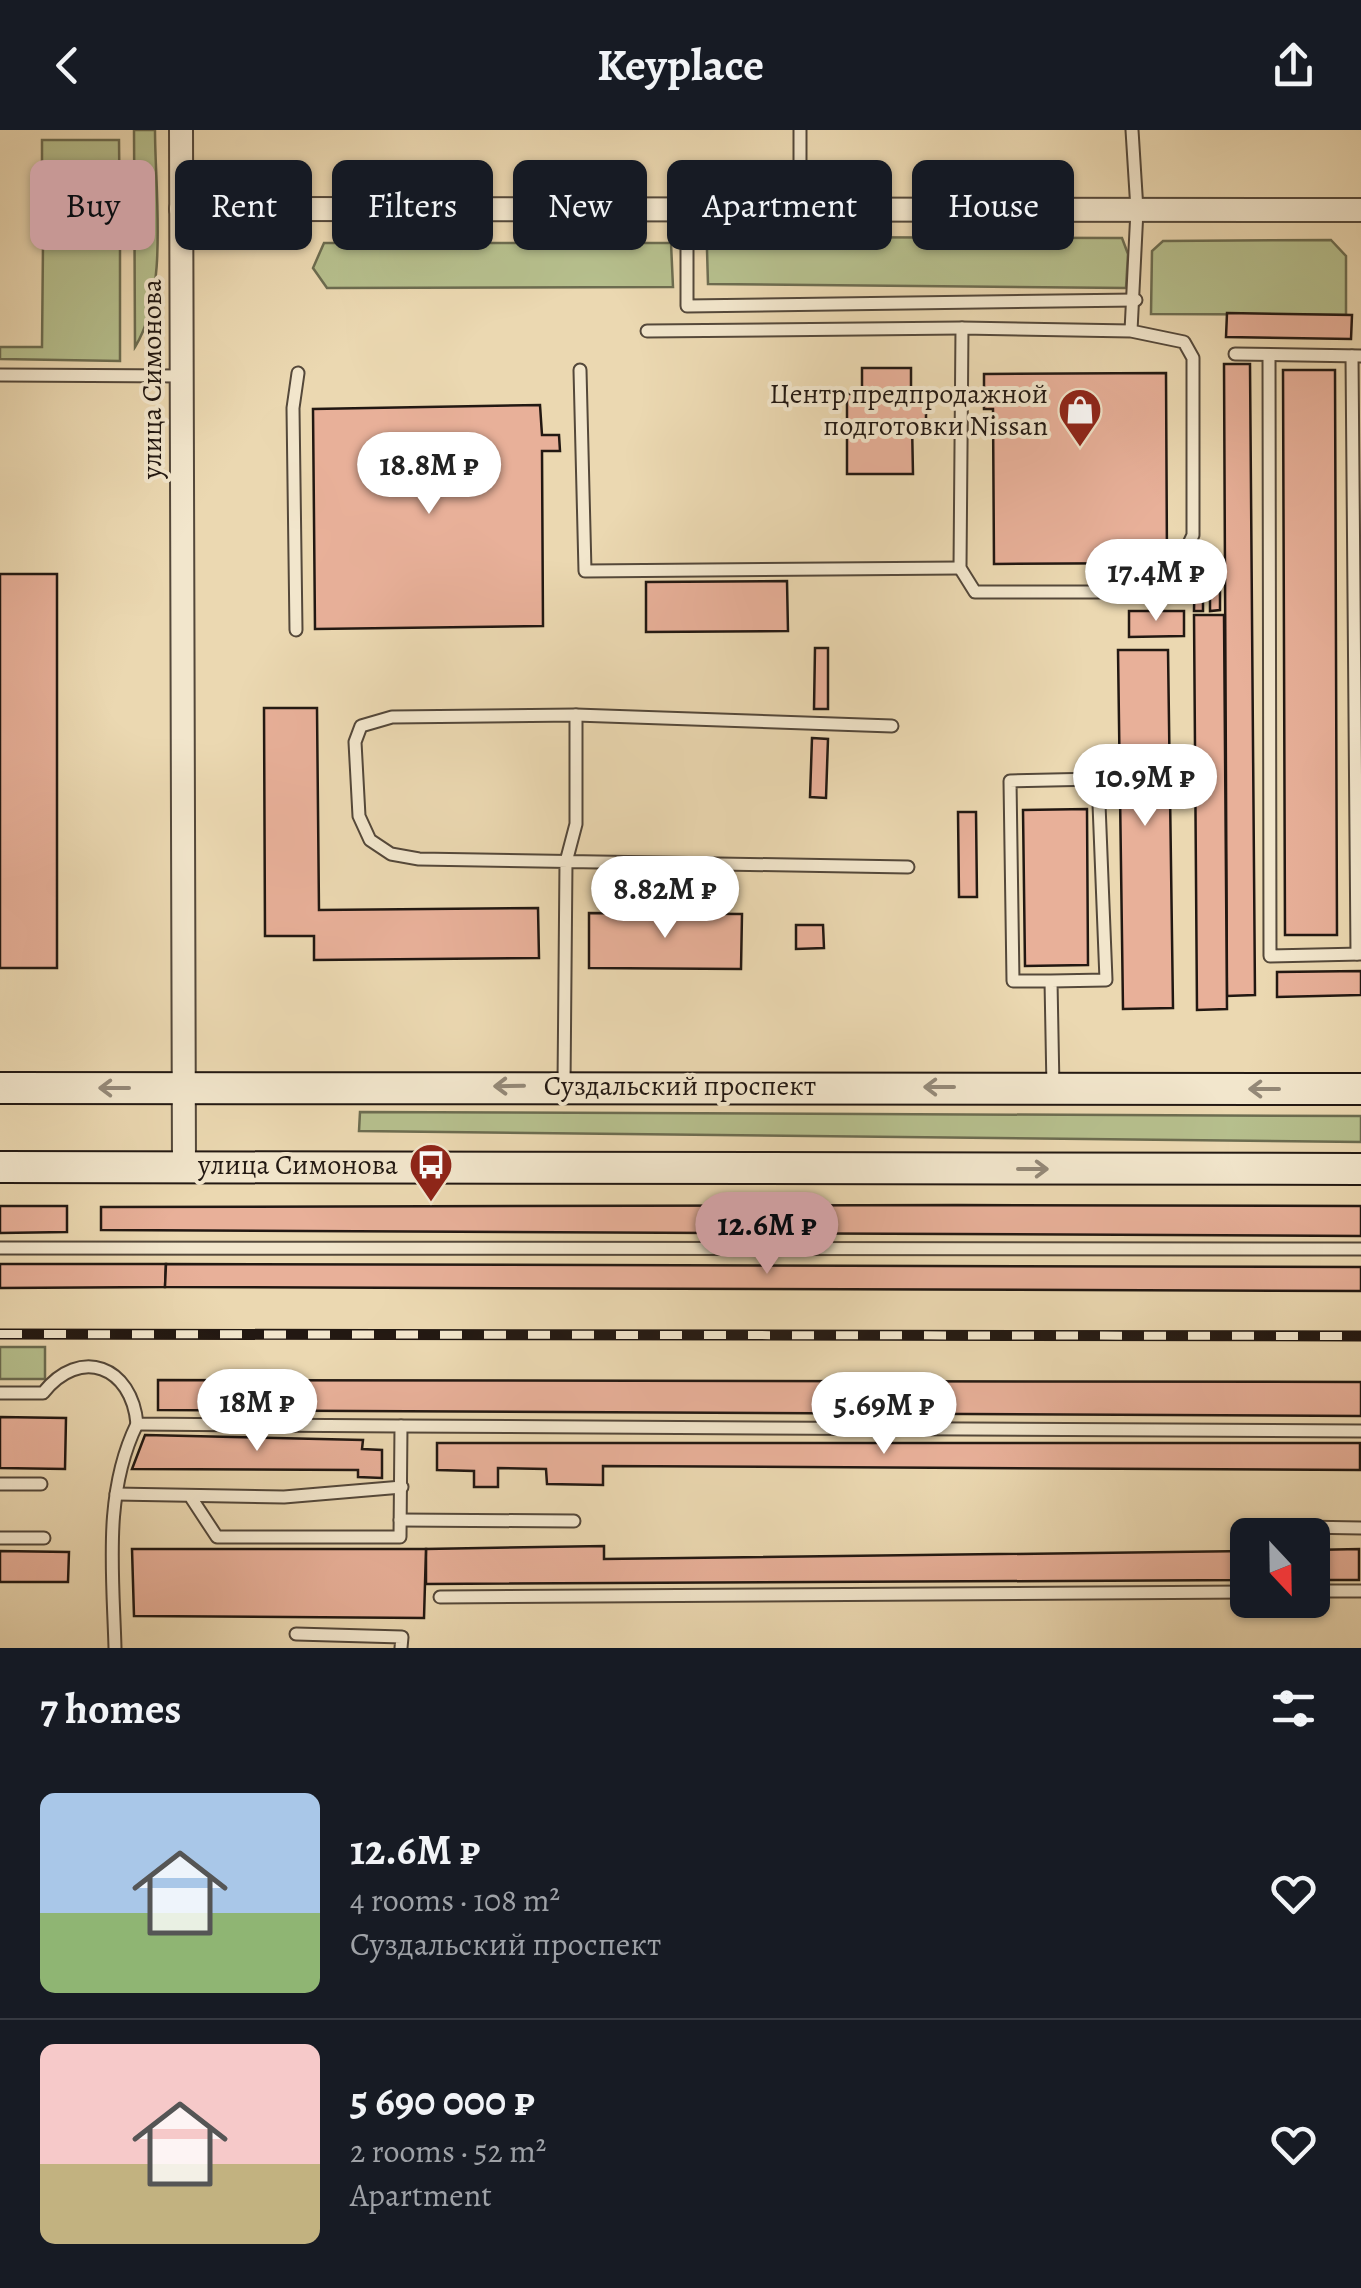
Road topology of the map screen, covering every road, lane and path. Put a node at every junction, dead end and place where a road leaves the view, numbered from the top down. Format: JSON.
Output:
{"nodes":[{"id":1,"x":181,"y":130,"type":"edge"},
{"id":2,"x":800,"y":130,"type":"edge"},
{"id":3,"x":1132,"y":130,"type":"edge"},
{"id":4,"x":181,"y":160,"type":"edge"},
{"id":5,"x":800,"y":160,"type":"edge"},
{"id":6,"x":312,"y":209,"type":"edge"},
{"id":7,"x":667,"y":209,"type":"edge"},
{"id":8,"x":892,"y":210,"type":"edge"},
{"id":9,"x":1137,"y":210,"type":"junction"},
{"id":10,"x":1361,"y":210,"type":"edge"},
{"id":11,"x":181,"y":250,"type":"edge"},
{"id":12,"x":687,"y":250,"type":"edge"},
{"id":13,"x":1136,"y":300,"type":"junction"},
{"id":14,"x":962,"y":328,"type":"junction"},
{"id":15,"x":647,"y":331,"type":"dead end"},
{"id":16,"x":1131,"y":331,"type":"junction"},
{"id":17,"x":1235,"y":354,"type":"dead end"},
{"id":18,"x":1269,"y":355,"type":"junction"},
{"id":19,"x":1357,"y":356,"type":"edge"},
{"id":20,"x":580,"y":370,"type":"dead end"},
{"id":21,"x":298,"y":373,"type":"dead end"},
{"id":22,"x":0,"y":375,"type":"edge"},
{"id":23,"x":182,"y":376,"type":"junction"},
{"id":24,"x":960,"y":568,"type":"junction"},
{"id":25,"x":296,"y":630,"type":"dead end"},
{"id":26,"x":576,"y":716,"type":"junction"},
{"id":27,"x":892,"y":726,"type":"dead end"},
{"id":28,"x":566,"y":862,"type":"junction"},
{"id":29,"x":908,"y":867,"type":"dead end"},
{"id":30,"x":1359,"y":954,"type":"edge"},
{"id":31,"x":1051,"y":981,"type":"junction"},
{"id":32,"x":564,"y":1086,"type":"junction"},
{"id":33,"x":0,"y":1088,"type":"edge"},
{"id":34,"x":183,"y":1088,"type":"junction"},
{"id":35,"x":1053,"y":1088,"type":"junction"},
{"id":36,"x":1361,"y":1089,"type":"edge"},
{"id":37,"x":0,"y":1166,"type":"edge"},
{"id":38,"x":184,"y":1168,"type":"junction"},
{"id":39,"x":1361,"y":1170,"type":"edge"},
{"id":40,"x":0,"y":1248,"type":"edge"},
{"id":41,"x":1361,"y":1248,"type":"edge"},
{"id":42,"x":0,"y":1393,"type":"edge"},
{"id":43,"x":136,"y":1424,"type":"junction"},
{"id":44,"x":400,"y":1426,"type":"junction"},
{"id":45,"x":1361,"y":1431,"type":"edge"},
{"id":46,"x":0,"y":1484,"type":"edge"},
{"id":47,"x":42,"y":1484,"type":"dead end"},
{"id":48,"x":402,"y":1488,"type":"junction"},
{"id":49,"x":116,"y":1494,"type":"junction"},
{"id":50,"x":192,"y":1499,"type":"junction"},
{"id":51,"x":400,"y":1520,"type":"junction"},
{"id":52,"x":574,"y":1521,"type":"dead end"},
{"id":53,"x":1330,"y":1527,"type":"edge"},
{"id":54,"x":1361,"y":1528,"type":"edge"},
{"id":55,"x":0,"y":1538,"type":"edge"},
{"id":56,"x":44,"y":1538,"type":"dead end"},
{"id":57,"x":1330,"y":1591,"type":"edge"},
{"id":58,"x":1361,"y":1591,"type":"edge"},
{"id":59,"x":1230,"y":1592,"type":"edge"},
{"id":60,"x":440,"y":1596,"type":"dead end"},
{"id":61,"x":296,"y":1634,"type":"dead end"},
{"id":62,"x":115,"y":1648,"type":"edge"},
{"id":63,"x":402,"y":1648,"type":"edge"}],
"edges":[{"from":1,"to":4,"type":"street","name":"улица Симонова"},
{"from":2,"to":5,"type":"lane"},
{"from":3,"to":9,"type":"lane"},
{"from":6,"to":7,"type":"street"},
{"from":8,"to":9,"type":"street"},
{"from":9,"to":10,"type":"street"},
{"from":9,"to":13,"type":"lane"},
{"from":11,"to":23,"type":"street","name":"улица Симонова"},
{"from":12,"to":13,"type":"lane"},
{"from":13,"to":16,"type":"lane"},
{"from":14,"to":15,"type":"lane"},
{"from":14,"to":16,"type":"lane"},
{"from":14,"to":24,"type":"lane"},
{"from":16,"to":24,"type":"lane"},
{"from":17,"to":18,"type":"lane"},
{"from":18,"to":19,"type":"lane"},
{"from":18,"to":30,"type":"lane"},
{"from":19,"to":30,"type":"lane"},
{"from":20,"to":24,"type":"lane"},
{"from":21,"to":25,"type":"lane"},
{"from":22,"to":23,"type":"lane"},
{"from":23,"to":34,"type":"street","name":"улица Симонова"},
{"from":26,"to":27,"type":"lane"},
{"from":26,"to":28,"type":"lane"},
{"from":26,"to":28,"type":"lane"},
{"from":28,"to":29,"type":"lane"},
{"from":28,"to":32,"type":"lane"},
{"from":31,"to":31,"type":"lane"},
{"from":31,"to":35,"type":"lane"},
{"from":32,"to":34,"type":"main road","name":"Суздальский проспект","one_way":true},
{"from":35,"to":32,"type":"main road","name":"Суздальский проспект","one_way":true},
{"from":34,"to":33,"type":"main road","name":"Суздальский проспект","one_way":true},
{"from":34,"to":38,"type":"street","name":"улица Симонова"},
{"from":36,"to":35,"type":"main road","name":"Суздальский проспект","one_way":true},
{"from":37,"to":38,"type":"main road"},
{"from":38,"to":39,"type":"main road","one_way":true},
{"from":40,"to":41,"type":"lane"},
{"from":42,"to":43,"type":"lane"},
{"from":43,"to":44,"type":"lane"},
{"from":43,"to":49,"type":"lane"},
{"from":44,"to":45,"type":"lane"},
{"from":44,"to":48,"type":"lane"},
{"from":46,"to":47,"type":"lane"},
{"from":48,"to":50,"type":"lane"},
{"from":48,"to":51,"type":"lane"},
{"from":49,"to":50,"type":"lane"},
{"from":49,"to":62,"type":"lane"},
{"from":50,"to":51,"type":"lane"},
{"from":51,"to":52,"type":"lane"},
{"from":53,"to":54,"type":"lane"},
{"from":55,"to":56,"type":"lane"},
{"from":57,"to":58,"type":"lane"},
{"from":59,"to":60,"type":"lane"},
{"from":61,"to":63,"type":"lane"}]}
